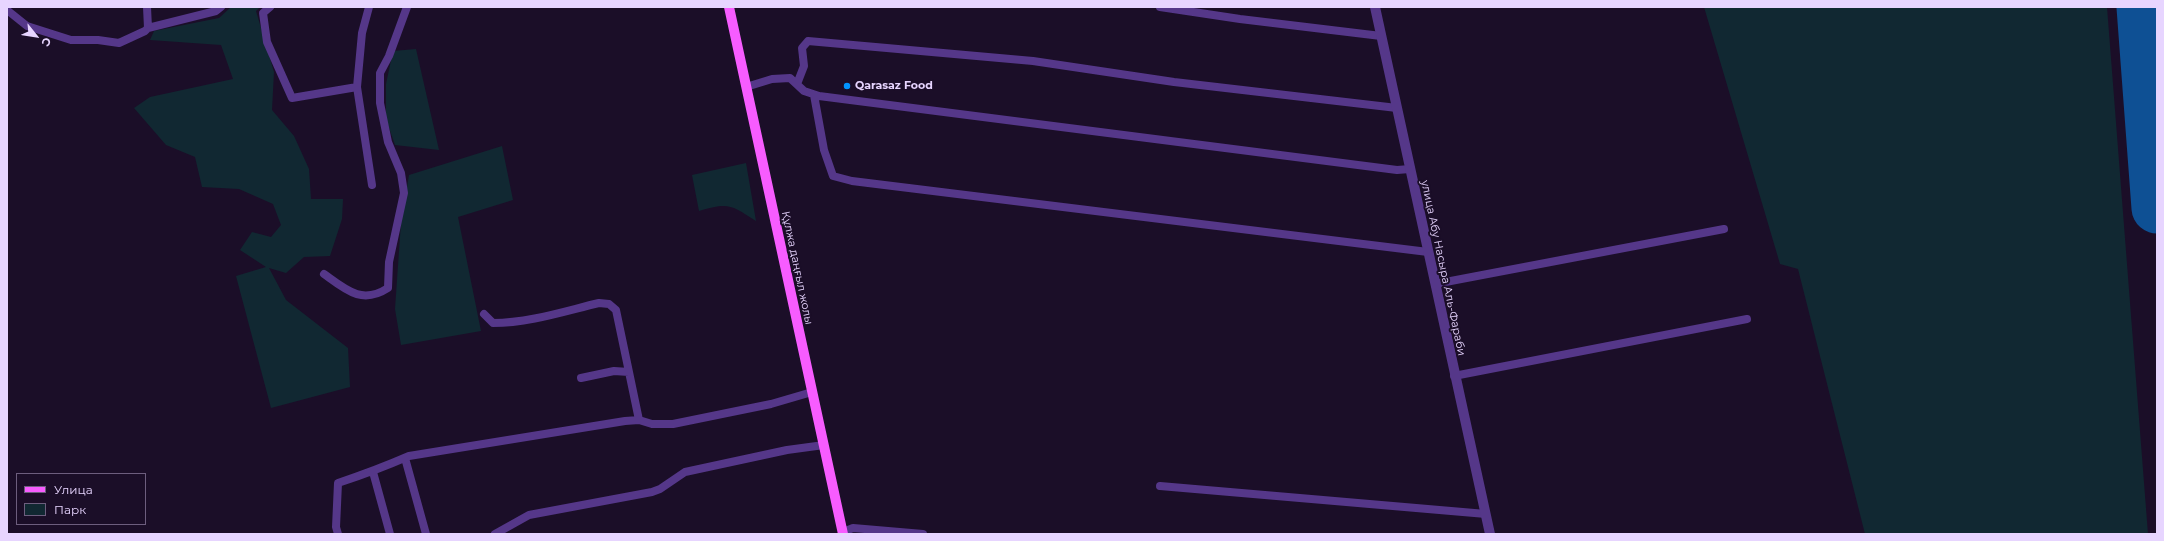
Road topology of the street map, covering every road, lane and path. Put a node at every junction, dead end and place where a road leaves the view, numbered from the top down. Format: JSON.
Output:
{"nodes":[{"id":1,"x":147,"y":7,"type":"edge"},
{"id":2,"x":221,"y":7,"type":"edge"},
{"id":3,"x":270,"y":7,"type":"edge"},
{"id":4,"x":369,"y":7,"type":"edge"},
{"id":5,"x":407,"y":7,"type":"edge"},
{"id":6,"x":729,"y":7,"type":"edge"},
{"id":7,"x":1160,"y":7,"type":"edge"},
{"id":8,"x":1375,"y":7,"type":"edge"},
{"id":9,"x":7,"y":10,"type":"edge"},
{"id":10,"x":148,"y":28,"type":"junction"},
{"id":11,"x":1381,"y":36,"type":"junction"},
{"id":12,"x":797,"y":84,"type":"junction"},
{"id":13,"x":357,"y":87,"type":"junction"},
{"id":14,"x":746,"y":87,"type":"junction"},
{"id":15,"x":814,"y":95,"type":"junction"},
{"id":16,"x":1397,"y":108,"type":"junction"},
{"id":17,"x":1410,"y":169,"type":"junction"},
{"id":18,"x":372,"y":185,"type":"dead end"},
{"id":19,"x":1724,"y":229,"type":"dead end"},
{"id":20,"x":1428,"y":252,"type":"junction"},
{"id":21,"x":324,"y":274,"type":"dead end"},
{"id":22,"x":1435,"y":284,"type":"junction"},
{"id":23,"x":484,"y":314,"type":"dead end"},
{"id":24,"x":1747,"y":319,"type":"dead end"},
{"id":25,"x":629,"y":372,"type":"junction"},
{"id":26,"x":1454,"y":376,"type":"junction"},
{"id":27,"x":581,"y":378,"type":"dead end"},
{"id":28,"x":812,"y":392,"type":"junction"},
{"id":29,"x":639,"y":420,"type":"junction"},
{"id":30,"x":824,"y":445,"type":"junction"},
{"id":31,"x":405,"y":458,"type":"junction"},
{"id":32,"x":373,"y":472,"type":"junction"},
{"id":33,"x":1160,"y":486,"type":"dead end"},
{"id":34,"x":1486,"y":514,"type":"junction"},
{"id":35,"x":843,"y":533,"type":"edge"},
{"id":36,"x":338,"y":534,"type":"edge"},
{"id":37,"x":390,"y":534,"type":"edge"},
{"id":38,"x":426,"y":534,"type":"edge"},
{"id":39,"x":495,"y":534,"type":"edge"},
{"id":40,"x":923,"y":534,"type":"edge"},
{"id":41,"x":1490,"y":534,"type":"edge"}],
"edges":[{"from":1,"to":10,"type":"street"},
{"from":2,"to":10,"type":"street"},
{"from":3,"to":13,"type":"street"},
{"from":4,"to":13,"type":"street"},
{"from":5,"to":21,"type":"street"},
{"from":6,"to":14,"type":"main road","name":"Құлжа даңғыл жолы"},
{"from":7,"to":11,"type":"street"},
{"from":8,"to":11,"type":"street","name":"улица Абу Насыра Аль-Фараби"},
{"from":9,"to":10,"type":"street"},
{"from":11,"to":16,"type":"street","name":"улица Абу Насыра Аль-Фараби"},
{"from":12,"to":14,"type":"street"},
{"from":12,"to":15,"type":"street"},
{"from":12,"to":16,"type":"street"},
{"from":13,"to":18,"type":"street"},
{"from":14,"to":28,"type":"main road","name":"Құлжа даңғыл жолы"},
{"from":15,"to":17,"type":"street"},
{"from":15,"to":20,"type":"street"},
{"from":16,"to":17,"type":"street","name":"улица Абу Насыра Аль-Фараби"},
{"from":17,"to":20,"type":"street","name":"улица Абу Насыра Аль-Фараби"},
{"from":19,"to":22,"type":"street"},
{"from":20,"to":22,"type":"street","name":"улица Абу Насыра Аль-Фараби"},
{"from":22,"to":26,"type":"street","name":"улица Абу Насыра Аль-Фараби"},
{"from":23,"to":25,"type":"street"},
{"from":24,"to":26,"type":"street"},
{"from":25,"to":27,"type":"street"},
{"from":25,"to":29,"type":"street"},
{"from":26,"to":34,"type":"street","name":"улица Абу Насыра Аль-Фараби"},
{"from":28,"to":29,"type":"street"},
{"from":28,"to":30,"type":"main road","name":"Құлжа даңғыл жолы"},
{"from":29,"to":31,"type":"street"},
{"from":30,"to":35,"type":"main road","name":"Құлжа даңғыл жолы"},
{"from":30,"to":39,"type":"street"},
{"from":31,"to":32,"type":"street"},
{"from":31,"to":38,"type":"street"},
{"from":32,"to":36,"type":"street"},
{"from":32,"to":37,"type":"street"},
{"from":33,"to":34,"type":"street"},
{"from":34,"to":41,"type":"street","name":"улица Абу Насыра Аль-Фараби"},
{"from":35,"to":40,"type":"street"}]}
